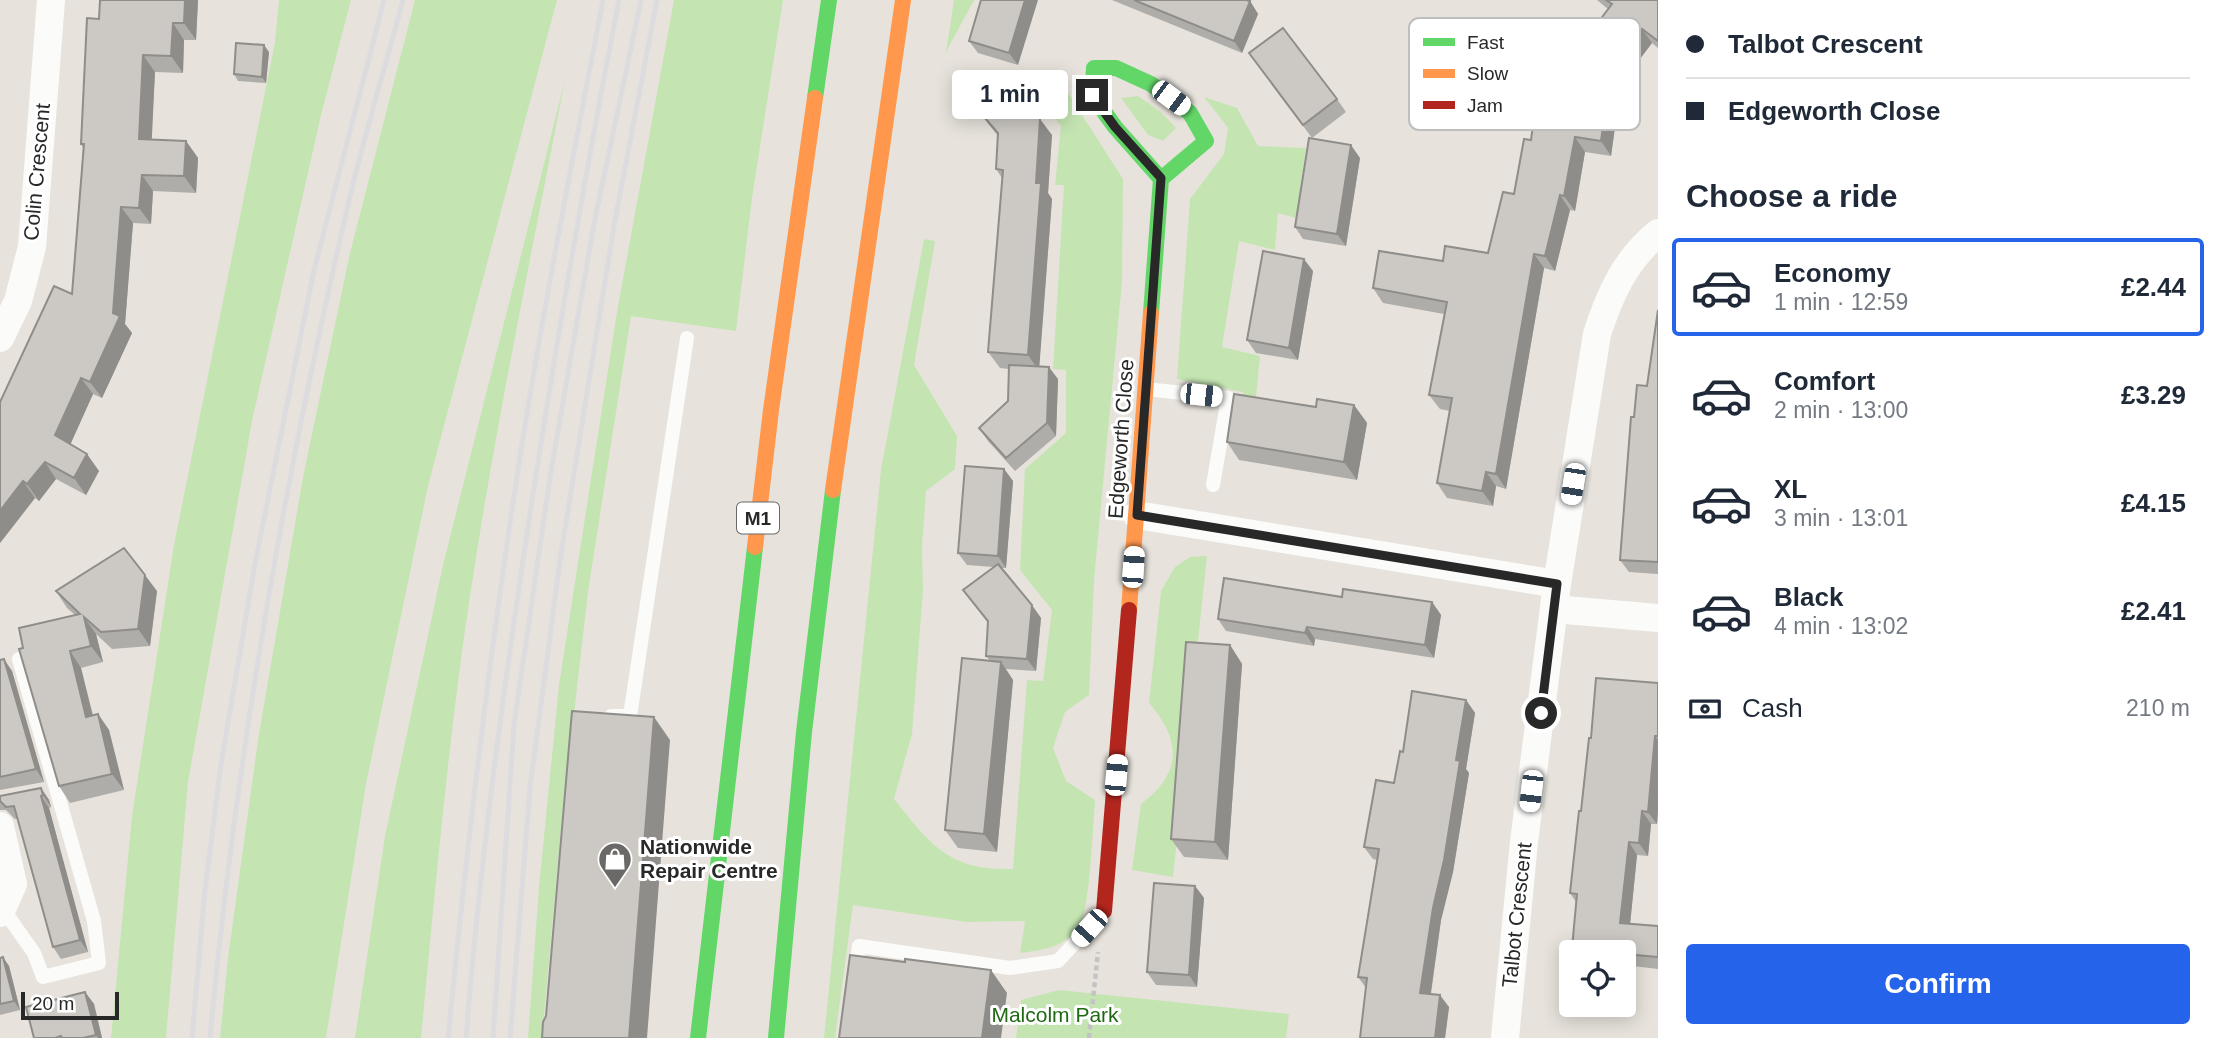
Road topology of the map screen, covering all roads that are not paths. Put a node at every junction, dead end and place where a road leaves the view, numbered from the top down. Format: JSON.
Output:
{"nodes":[{"id":1,"x":51,"y":0,"type":"edge"},
{"id":2,"x":829,"y":0,"type":"edge"},
{"id":3,"x":903,"y":0,"type":"edge"},
{"id":4,"x":1161,"y":178,"type":"junction"},
{"id":5,"x":1658,"y":233,"type":"edge"},
{"id":6,"x":0,"y":338,"type":"edge"},
{"id":7,"x":687,"y":338,"type":"dead end"},
{"id":8,"x":1146,"y":389,"type":"junction"},
{"id":9,"x":1213,"y":485,"type":"dead end"},
{"id":10,"x":1137,"y":515,"type":"junction"},
{"id":11,"x":1555,"y":597,"type":"junction"},
{"id":12,"x":1658,"y":618,"type":"edge"},
{"id":13,"x":19,"y":659,"type":"edge"},
{"id":14,"x":592,"y":716,"type":"edge"},
{"id":15,"x":0,"y":826,"type":"edge"},
{"id":16,"x":2,"y":911,"type":"edge"},
{"id":17,"x":1104,"y":911,"type":"joint"},
{"id":18,"x":853,"y":985,"type":"edge"},
{"id":19,"x":1511,"y":1037,"type":"edge"},
{"id":20,"x":698,"y":1038,"type":"edge"},
{"id":21,"x":776,"y":1038,"type":"edge"}],
"edges":[{"from":1,"to":6,"type":"street","name":"Colin Crescent"},
{"from":2,"to":20,"type":"main road","number":"M1"},
{"from":3,"to":21,"type":"main road"},
{"from":4,"to":4,"type":"main road"},
{"from":4,"to":8,"type":"main road","name":"Edgeworth Close"},
{"from":5,"to":11,"type":"street","name":"Talbot Crescent"},
{"from":7,"to":14,"type":"lane"},
{"from":8,"to":9,"type":"lane"},
{"from":8,"to":10,"type":"main road","name":"Edgeworth Close"},
{"from":10,"to":11,"type":"street"},
{"from":10,"to":17,"type":"main road","name":"Edgeworth Close"},
{"from":11,"to":12,"type":"street"},
{"from":11,"to":19,"type":"street","name":"Talbot Crescent"},
{"from":13,"to":16,"type":"lane"},
{"from":15,"to":16,"type":"street"},
{"from":17,"to":18,"type":"lane"}]}
